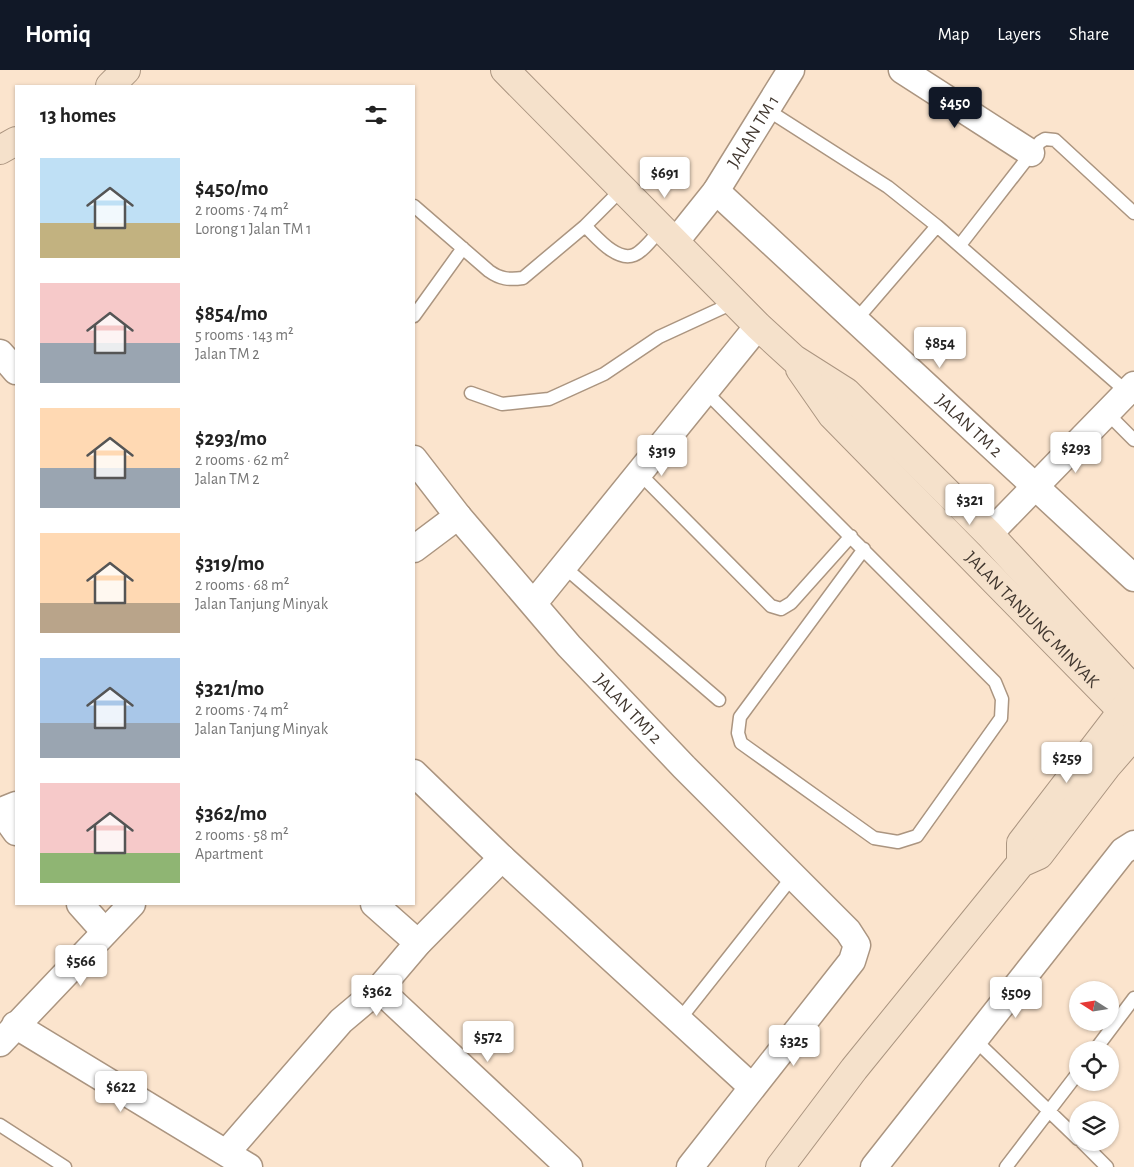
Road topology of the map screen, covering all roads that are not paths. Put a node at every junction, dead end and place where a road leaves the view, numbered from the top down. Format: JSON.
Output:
{"nodes":[{"id":1,"x":126,"y":70,"type":"edge"},
{"id":2,"x":505,"y":70,"type":"edge"},
{"id":3,"x":791,"y":70,"type":"edge"},
{"id":4,"x":902,"y":70,"type":"edge"},
{"id":5,"x":111,"y":85,"type":"edge"},
{"id":6,"x":766,"y":109,"type":"junction"},
{"id":7,"x":15,"y":142,"type":"edge"},
{"id":8,"x":0,"y":150,"type":"edge"},
{"id":9,"x":1032,"y":153,"type":"junction"},
{"id":10,"x":623,"y":188,"type":"junction"},
{"id":11,"x":716,"y":191,"type":"junction"},
{"id":12,"x":415,"y":207,"type":"edge"},
{"id":13,"x":1134,"y":213,"type":"edge"},
{"id":14,"x":585,"y":226,"type":"junction"},
{"id":15,"x":937,"y":226,"type":"junction"},
{"id":16,"x":670,"y":234,"type":"junction"},
{"id":17,"x":960,"y":245,"type":"junction"},
{"id":18,"x":463,"y":248,"type":"junction"},
{"id":19,"x":735,"y":302,"type":"junction"},
{"id":20,"x":415,"y":315,"type":"edge"},
{"id":21,"x":856,"y":320,"type":"junction"},
{"id":22,"x":758,"y":326,"type":"junction"},
{"id":23,"x":0,"y":353,"type":"edge"},
{"id":24,"x":794,"y":359,"type":"junction"},
{"id":25,"x":15,"y":370,"type":"edge"},
{"id":26,"x":1131,"y":389,"type":"edge"},
{"id":27,"x":705,"y":391,"type":"junction"},
{"id":28,"x":471,"y":393,"type":"dead end"},
{"id":29,"x":1107,"y":413,"type":"junction"},
{"id":30,"x":1134,"y":440,"type":"edge"},
{"id":31,"x":415,"y":460,"type":"edge"},
{"id":32,"x":638,"y":473,"type":"junction"},
{"id":33,"x":1036,"y":485,"type":"junction"},
{"id":34,"x":458,"y":516,"type":"junction"},
{"id":35,"x":989,"y":534,"type":"junction"},
{"id":36,"x":851,"y":536,"type":"junction"},
{"id":37,"x":415,"y":548,"type":"edge"},
{"id":38,"x":864,"y":550,"type":"junction"},
{"id":39,"x":564,"y":566,"type":"junction"},
{"id":40,"x":1134,"y":578,"type":"edge"},
{"id":41,"x":534,"y":603,"type":"junction"},
{"id":42,"x":1078,"y":665,"type":"junction"},
{"id":43,"x":719,"y":700,"type":"dead end"},
{"id":44,"x":1131,"y":705,"type":"edge"},
{"id":45,"x":1134,"y":735,"type":"edge"},
{"id":46,"x":1134,"y":751,"type":"edge"},
{"id":47,"x":1098,"y":760,"type":"junction"},
{"id":48,"x":415,"y":773,"type":"edge"},
{"id":49,"x":15,"y":805,"type":"edge"},
{"id":50,"x":15,"y":831,"type":"edge"},
{"id":51,"x":1134,"y":844,"type":"edge"},
{"id":52,"x":502,"y":858,"type":"junction"},
{"id":53,"x":793,"y":876,"type":"junction"},
{"id":54,"x":81,"y":905,"type":"edge"},
{"id":55,"x":131,"y":905,"type":"edge"},
{"id":56,"x":375,"y":905,"type":"edge"},
{"id":57,"x":105,"y":932,"type":"junction"},
{"id":58,"x":418,"y":943,"type":"junction"},
{"id":59,"x":379,"y":988,"type":"junction"},
{"id":60,"x":1134,"y":998,"type":"edge"},
{"id":61,"x":680,"y":1019,"type":"junction"},
{"id":62,"x":8,"y":1034,"type":"edge"},
{"id":63,"x":974,"y":1039,"type":"junction"},
{"id":64,"x":1102,"y":1041,"type":"edge"},
{"id":65,"x":1069,"y":1085,"type":"edge"},
{"id":66,"x":752,"y":1086,"type":"junction"},
{"id":67,"x":1049,"y":1111,"type":"junction"},
{"id":68,"x":0,"y":1125,"type":"edge"},
{"id":69,"x":1069,"y":1130,"type":"edge"},
{"id":70,"x":1091,"y":1151,"type":"edge"},
{"id":71,"x":237,"y":1162,"type":"edge"},
{"id":72,"x":65,"y":1167,"type":"edge"},
{"id":73,"x":569,"y":1167,"type":"edge"},
{"id":74,"x":690,"y":1167,"type":"edge"},
{"id":75,"x":780,"y":1167,"type":"edge"},
{"id":76,"x":874,"y":1167,"type":"edge"},
{"id":77,"x":1006,"y":1167,"type":"edge"},
{"id":78,"x":1107,"y":1167,"type":"edge"}],
"edges":[{"from":1,"to":5,"type":"main road"},
{"from":2,"to":10,"type":"main road","name":"JALAN TANJUNG MINYAK"},
{"from":3,"to":6,"type":"street","name":"JALAN TM 1"},
{"from":4,"to":9,"type":"street"},
{"from":6,"to":11,"type":"street","name":"JALAN TM 1"},
{"from":6,"to":15,"type":"lane"},
{"from":7,"to":8,"type":"main road"},
{"from":9,"to":13,"type":"lane"},
{"from":9,"to":17,"type":"lane"},
{"from":10,"to":14,"type":"lane"},
{"from":10,"to":16,"type":"main road","name":"JALAN TANJUNG MINYAK"},
{"from":11,"to":16,"type":"street","name":"JALAN TM 1"},
{"from":11,"to":21,"type":"street","name":"JALAN TM 2"},
{"from":12,"to":18,"type":"lane"},
{"from":14,"to":16,"type":"lane"},
{"from":14,"to":18,"type":"lane"},
{"from":15,"to":17,"type":"lane"},
{"from":15,"to":21,"type":"lane"},
{"from":16,"to":19,"type":"main road","name":"JALAN TANJUNG MINYAK"},
{"from":17,"to":26,"type":"lane"},
{"from":18,"to":20,"type":"lane"},
{"from":19,"to":22,"type":"main road","name":"JALAN TANJUNG MINYAK"},
{"from":19,"to":28,"type":"lane"},
{"from":21,"to":33,"type":"street","name":"JALAN TM 2"},
{"from":22,"to":24,"type":"main road","name":"JALAN TANJUNG MINYAK"},
{"from":22,"to":27,"type":"street"},
{"from":23,"to":25,"type":"street"},
{"from":24,"to":35,"type":"main road","name":"JALAN TANJUNG MINYAK"},
{"from":24,"to":42,"type":"main road","name":"JALAN TANJUNG MINYAK"},
{"from":26,"to":29,"type":"street"},
{"from":27,"to":32,"type":"street"},
{"from":27,"to":36,"type":"lane"},
{"from":29,"to":30,"type":"lane"},
{"from":29,"to":33,"type":"street"},
{"from":31,"to":34,"type":"street","name":"JALAN TMJ 2"},
{"from":32,"to":36,"type":"lane"},
{"from":32,"to":39,"type":"street"},
{"from":33,"to":35,"type":"street"},
{"from":33,"to":40,"type":"street","name":"JALAN TM 2"},
{"from":34,"to":37,"type":"street"},
{"from":34,"to":41,"type":"street","name":"JALAN TMJ 2"},
{"from":35,"to":44,"type":"main road","name":"JALAN TANJUNG MINYAK"},
{"from":36,"to":38,"type":"lane"},
{"from":38,"to":38,"type":"lane"},
{"from":39,"to":41,"type":"street"},
{"from":39,"to":43,"type":"lane"},
{"from":41,"to":53,"type":"street","name":"JALAN TMJ 2"},
{"from":42,"to":44,"type":"main road","name":"JALAN TANJUNG MINYAK"},
{"from":42,"to":47,"type":"main road"},
{"from":44,"to":47,"type":"main road"},
{"from":45,"to":47,"type":"main road"},
{"from":46,"to":47,"type":"main road"},
{"from":47,"to":75,"type":"main road"},
{"from":48,"to":52,"type":"street"},
{"from":49,"to":50,"type":"street"},
{"from":51,"to":63,"type":"street"},
{"from":52,"to":58,"type":"street"},
{"from":52,"to":61,"type":"street"},
{"from":53,"to":61,"type":"lane"},
{"from":53,"to":66,"type":"street","name":"JALAN TMJ 2"},
{"from":54,"to":57,"type":"street"},
{"from":55,"to":57,"type":"street"},
{"from":56,"to":58,"type":"street"},
{"from":57,"to":62,"type":"street"},
{"from":58,"to":59,"type":"street"},
{"from":59,"to":71,"type":"street"},
{"from":59,"to":73,"type":"street"},
{"from":60,"to":64,"type":"lane"},
{"from":61,"to":66,"type":"street"},
{"from":62,"to":71,"type":"street"},
{"from":63,"to":67,"type":"lane"},
{"from":63,"to":76,"type":"street"},
{"from":65,"to":67,"type":"lane"},
{"from":66,"to":74,"type":"street"},
{"from":67,"to":69,"type":"lane"},
{"from":67,"to":77,"type":"lane"},
{"from":68,"to":72,"type":"lane"},
{"from":70,"to":78,"type":"lane"}]}
